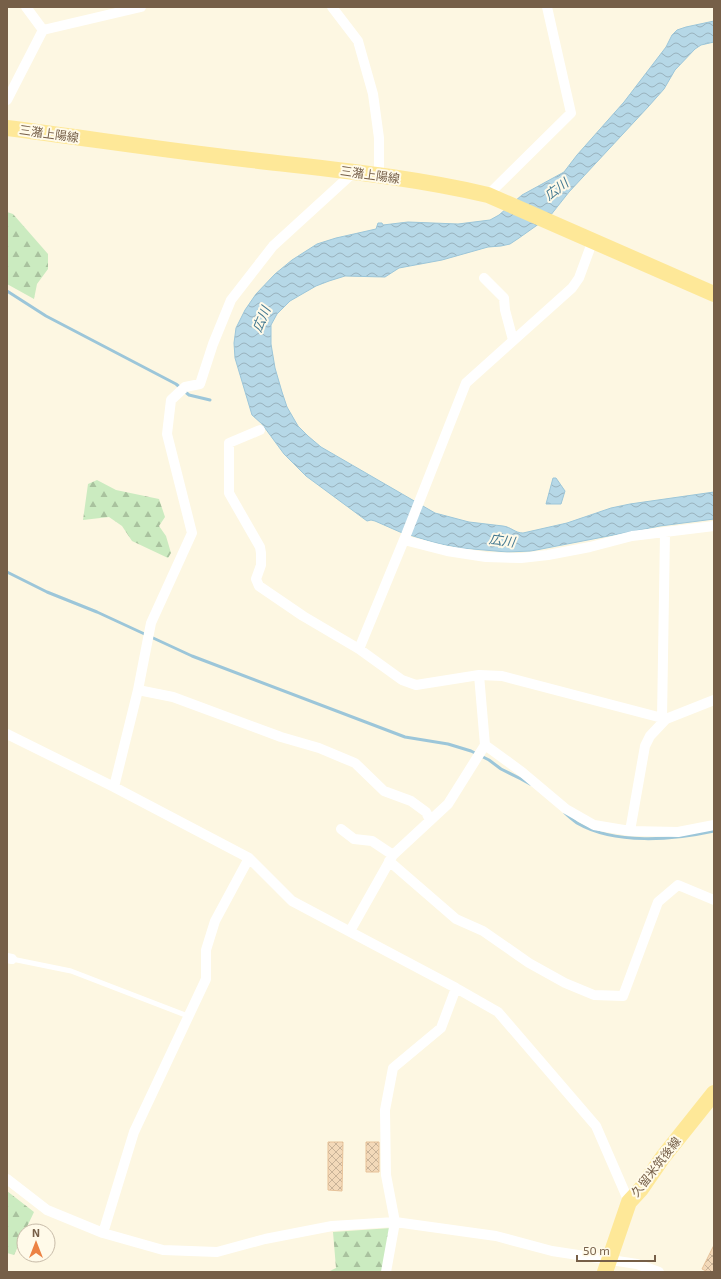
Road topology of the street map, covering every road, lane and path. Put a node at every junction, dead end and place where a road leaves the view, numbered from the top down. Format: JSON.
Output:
{"nodes":[{"id":1,"x":26,"y":7,"type":"edge"},
{"id":2,"x":141,"y":7,"type":"edge"},
{"id":3,"x":332,"y":7,"type":"edge"},
{"id":4,"x":547,"y":7,"type":"edge"},
{"id":5,"x":43,"y":30,"type":"junction"},
{"id":6,"x":7,"y":100,"type":"edge"},
{"id":7,"x":7,"y":128,"type":"edge"},
{"id":8,"x":354,"y":172,"type":"junction"},
{"id":9,"x":379,"y":176,"type":"junction"},
{"id":10,"x":494,"y":197,"type":"junction"},
{"id":11,"x":593,"y":240,"type":"junction"},
{"id":12,"x":484,"y":278,"type":"dead end"},
{"id":13,"x":714,"y":294,"type":"edge"},
{"id":14,"x":513,"y":340,"type":"junction"},
{"id":15,"x":260,"y":430,"type":"dead end"},
{"id":16,"x":714,"y":526,"type":"edge"},
{"id":17,"x":665,"y":532,"type":"junction"},
{"id":18,"x":405,"y":537,"type":"junction"},
{"id":19,"x":359,"y":649,"type":"junction"},
{"id":20,"x":479,"y":675,"type":"junction"},
{"id":21,"x":138,"y":690,"type":"junction"},
{"id":22,"x":714,"y":700,"type":"edge"},
{"id":23,"x":664,"y":719,"type":"junction"},
{"id":24,"x":7,"y":734,"type":"edge"},
{"id":25,"x":485,"y":745,"type":"junction"},
{"id":26,"x":114,"y":787,"type":"junction"},
{"id":27,"x":430,"y":820,"type":"junction"},
{"id":28,"x":714,"y":825,"type":"edge"},
{"id":29,"x":341,"y":829,"type":"dead end"},
{"id":30,"x":630,"y":831,"type":"junction"},
{"id":31,"x":249,"y":858,"type":"junction"},
{"id":32,"x":391,"y":858,"type":"junction"},
{"id":33,"x":714,"y":900,"type":"edge"},
{"id":34,"x":350,"y":931,"type":"junction"},
{"id":35,"x":9,"y":959,"type":"edge"},
{"id":36,"x":456,"y":988,"type":"junction"},
{"id":37,"x":188,"y":1016,"type":"junction"},
{"id":38,"x":714,"y":1093,"type":"edge"},
{"id":39,"x":7,"y":1180,"type":"edge"},
{"id":40,"x":629,"y":1202,"type":"junction"},
{"id":41,"x":395,"y":1222,"type":"junction"},
{"id":42,"x":103,"y":1232,"type":"junction"},
{"id":43,"x":607,"y":1265,"type":"edge"},
{"id":44,"x":386,"y":1272,"type":"edge"},
{"id":45,"x":659,"y":1272,"type":"edge"}],
"edges":[{"from":1,"to":5,"type":"street"},
{"from":2,"to":5,"type":"street"},
{"from":3,"to":9,"type":"street"},
{"from":4,"to":10,"type":"street"},
{"from":5,"to":6,"type":"street"},
{"from":7,"to":8,"type":"main road","name":"三潴上陽線"},
{"from":8,"to":9,"type":"main road","name":"三潴上陽線"},
{"from":8,"to":21,"type":"street"},
{"from":9,"to":10,"type":"main road","name":"三潴上陽線"},
{"from":10,"to":11,"type":"main road","name":"三潴上陽線"},
{"from":11,"to":13,"type":"main road","name":"三潴上陽線"},
{"from":11,"to":14,"type":"street"},
{"from":12,"to":14,"type":"street"},
{"from":14,"to":18,"type":"street"},
{"from":15,"to":19,"type":"street"},
{"from":16,"to":17,"type":"street"},
{"from":17,"to":18,"type":"street"},
{"from":17,"to":23,"type":"street"},
{"from":18,"to":19,"type":"street"},
{"from":19,"to":20,"type":"street"},
{"from":20,"to":23,"type":"street"},
{"from":20,"to":25,"type":"street"},
{"from":21,"to":26,"type":"street"},
{"from":21,"to":27,"type":"street"},
{"from":22,"to":23,"type":"street"},
{"from":23,"to":30,"type":"street"},
{"from":24,"to":26,"type":"street"},
{"from":25,"to":27,"type":"street"},
{"from":25,"to":30,"type":"street"},
{"from":26,"to":31,"type":"street"},
{"from":27,"to":32,"type":"street"},
{"from":28,"to":30,"type":"street"},
{"from":29,"to":32,"type":"street"},
{"from":31,"to":34,"type":"street"},
{"from":31,"to":37,"type":"street"},
{"from":32,"to":33,"type":"street"},
{"from":32,"to":34,"type":"street"},
{"from":34,"to":36,"type":"street"},
{"from":35,"to":37,"type":"lane"},
{"from":36,"to":40,"type":"street"},
{"from":36,"to":41,"type":"street"},
{"from":37,"to":42,"type":"street"},
{"from":38,"to":40,"type":"main road","name":"久留米筑後線"},
{"from":39,"to":42,"type":"street"},
{"from":40,"to":43,"type":"main road","name":"久留米筑後線"},
{"from":41,"to":42,"type":"street"},
{"from":41,"to":43,"type":"street"},
{"from":41,"to":44,"type":"street"},
{"from":43,"to":45,"type":"street"}]}
